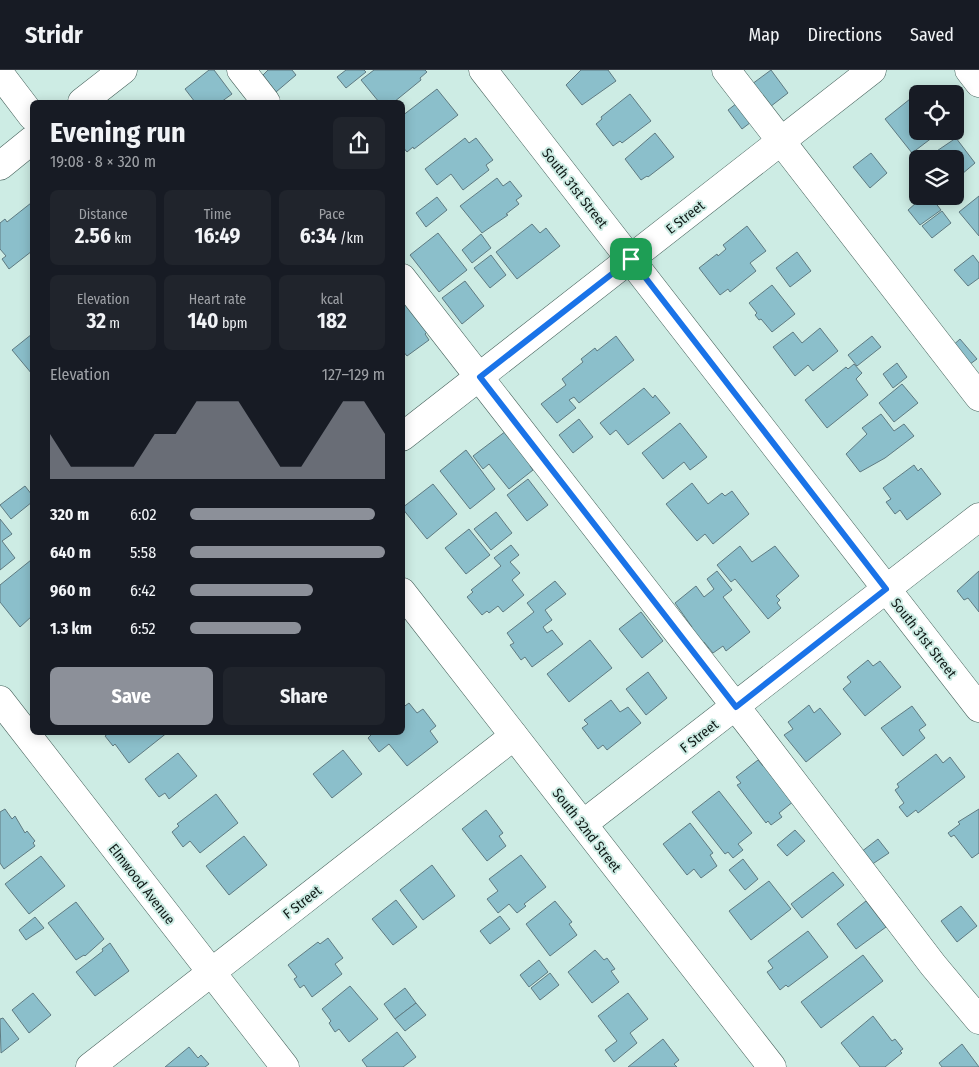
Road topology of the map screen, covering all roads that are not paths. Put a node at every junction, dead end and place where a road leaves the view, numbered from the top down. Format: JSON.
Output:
{"nodes":[{"id":1,"x":123,"y":70,"type":"edge"},
{"id":2,"x":241,"y":70,"type":"edge"},
{"id":3,"x":483,"y":70,"type":"edge"},
{"id":4,"x":726,"y":70,"type":"edge"},
{"id":5,"x":872,"y":70,"type":"edge"},
{"id":6,"x":969,"y":70,"type":"edge"},
{"id":7,"x":0,"y":74,"type":"edge"},
{"id":8,"x":979,"y":83,"type":"edge"},
{"id":9,"x":85,"y":100,"type":"edge"},
{"id":10,"x":264,"y":100,"type":"edge"},
{"id":11,"x":30,"y":113,"type":"edge"},
{"id":12,"x":782,"y":141,"type":"junction"},
{"id":13,"x":30,"y":142,"type":"edge"},
{"id":14,"x":0,"y":166,"type":"edge"},
{"id":15,"x":631,"y":259,"type":"junction"},
{"id":16,"x":405,"y":282,"type":"edge"},
{"id":17,"x":480,"y":377,"type":"junction"},
{"id":18,"x":979,"y":397,"type":"edge"},
{"id":19,"x":405,"y":435,"type":"edge"},
{"id":20,"x":979,"y":517,"type":"edge"},
{"id":21,"x":886,"y":589,"type":"junction"},
{"id":22,"x":405,"y":596,"type":"edge"},
{"id":23,"x":0,"y":700,"type":"edge"},
{"id":24,"x":736,"y":707,"type":"junction"},
{"id":25,"x":979,"y":708,"type":"edge"},
{"id":26,"x":514,"y":736,"type":"junction"},
{"id":27,"x":583,"y":824,"type":"junction"},
{"id":28,"x":211,"y":972,"type":"junction"},
{"id":29,"x":979,"y":1020,"type":"edge"},
{"id":30,"x":90,"y":1067,"type":"edge"},
{"id":31,"x":285,"y":1067,"type":"edge"},
{"id":32,"x":772,"y":1067,"type":"edge"}],
"edges":[{"from":1,"to":9,"type":"street"},
{"from":2,"to":10,"type":"street"},
{"from":3,"to":15,"type":"street","name":"South 31st Street"},
{"from":4,"to":12,"type":"street"},
{"from":5,"to":12,"type":"street","name":"E Street"},
{"from":6,"to":8,"type":"street"},
{"from":7,"to":11,"type":"street"},
{"from":12,"to":15,"type":"street","name":"E Street"},
{"from":12,"to":18,"type":"street"},
{"from":13,"to":14,"type":"street"},
{"from":15,"to":17,"type":"street","name":"E Street"},
{"from":15,"to":21,"type":"street","name":"South 31st Street"},
{"from":16,"to":17,"type":"street"},
{"from":17,"to":19,"type":"street","name":"E Street"},
{"from":17,"to":24,"type":"street"},
{"from":20,"to":21,"type":"street","name":"F Street"},
{"from":21,"to":24,"type":"street","name":"F Street"},
{"from":21,"to":25,"type":"street","name":"South 31st Street"},
{"from":22,"to":26,"type":"street","name":"South 32nd Street"},
{"from":23,"to":28,"type":"street","name":"Elmwood Avenue"},
{"from":24,"to":27,"type":"street","name":"F Street"},
{"from":24,"to":29,"type":"street"},
{"from":26,"to":27,"type":"street","name":"South 32nd Street"},
{"from":26,"to":28,"type":"street","name":"F Street"},
{"from":27,"to":32,"type":"street","name":"South 32nd Street"},
{"from":28,"to":30,"type":"street","name":"F Street"},
{"from":28,"to":31,"type":"street","name":"Elmwood Avenue"}]}
